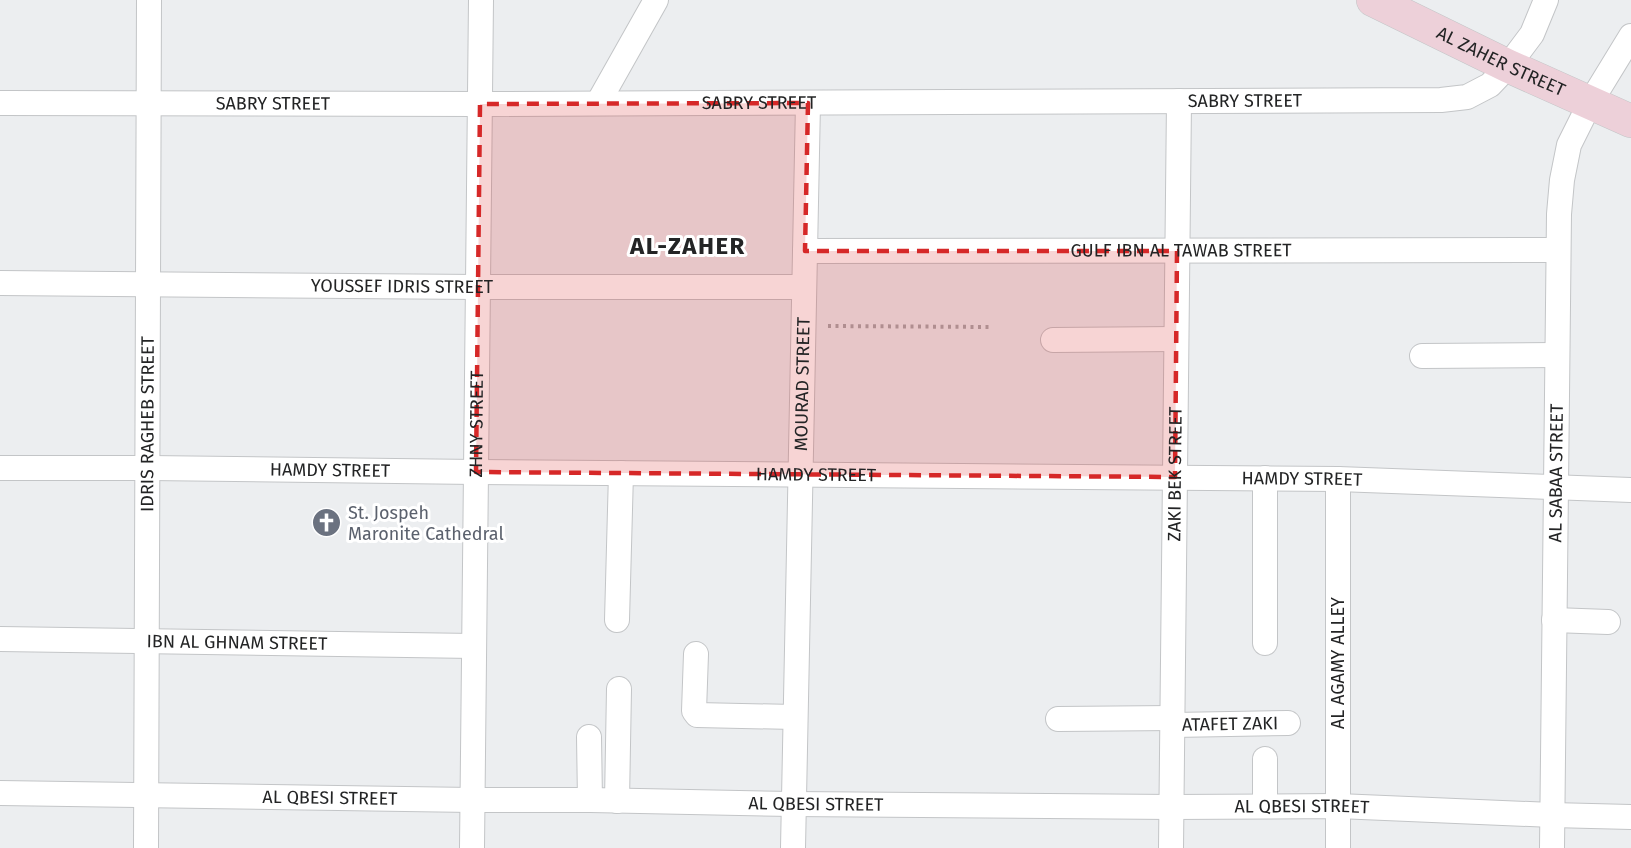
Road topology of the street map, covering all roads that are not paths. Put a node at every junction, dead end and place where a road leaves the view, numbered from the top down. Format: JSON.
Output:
{"nodes":[{"id":1,"x":149,"y":0,"type":"edge"},
{"id":2,"x":481,"y":0,"type":"edge"},
{"id":3,"x":656,"y":0,"type":"edge"},
{"id":4,"x":1373,"y":0,"type":"edge"},
{"id":5,"x":1545,"y":0,"type":"edge"},
{"id":6,"x":1631,"y":36,"type":"edge"},
{"id":7,"x":1508,"y":66,"type":"junction"},
{"id":8,"x":1179,"y":101,"type":"junction"},
{"id":9,"x":808,"y":102,"type":"junction"},
{"id":10,"x":1590,"y":102,"type":"junction"},
{"id":11,"x":0,"y":103,"type":"edge"},
{"id":12,"x":598,"y":103,"type":"junction"},
{"id":13,"x":148,"y":104,"type":"junction"},
{"id":14,"x":480,"y":104,"type":"junction"},
{"id":15,"x":1631,"y":121,"type":"edge"},
{"id":16,"x":1177,"y":250,"type":"junction"},
{"id":17,"x":1557,"y":250,"type":"junction"},
{"id":18,"x":805,"y":251,"type":"junction"},
{"id":19,"x":0,"y":283,"type":"edge"},
{"id":20,"x":148,"y":285,"type":"junction"},
{"id":21,"x":804,"y":287,"type":"junction"},
{"id":22,"x":478,"y":288,"type":"junction"},
{"id":23,"x":1176,"y":339,"type":"junction"},
{"id":24,"x":1053,"y":340,"type":"dead end"},
{"id":25,"x":1556,"y":355,"type":"junction"},
{"id":26,"x":1422,"y":356,"type":"dead end"},
{"id":27,"x":0,"y":468,"type":"edge"},
{"id":28,"x":148,"y":468,"type":"junction"},
{"id":29,"x":476,"y":472,"type":"junction"},
{"id":30,"x":621,"y":472,"type":"junction"},
{"id":31,"x":800,"y":474,"type":"junction"},
{"id":32,"x":1175,"y":477,"type":"junction"},
{"id":33,"x":1265,"y":478,"type":"junction"},
{"id":34,"x":1338,"y":479,"type":"junction"},
{"id":35,"x":1555,"y":487,"type":"junction"},
{"id":36,"x":1631,"y":490,"type":"edge"},
{"id":37,"x":617,"y":620,"type":"dead end"},
{"id":38,"x":1554,"y":620,"type":"junction"},
{"id":39,"x":1608,"y":622,"type":"dead end"},
{"id":40,"x":0,"y":639,"type":"edge"},
{"id":41,"x":147,"y":641,"type":"junction"},
{"id":42,"x":1265,"y":643,"type":"dead end"},
{"id":43,"x":474,"y":646,"type":"junction"},
{"id":44,"x":696,"y":654,"type":"dead end"},
{"id":45,"x":619,"y":689,"type":"dead end"},
{"id":46,"x":794,"y":717,"type":"junction"},
{"id":47,"x":1058,"y":719,"type":"dead end"},
{"id":48,"x":1173,"y":722,"type":"junction"},
{"id":49,"x":1288,"y":723,"type":"dead end"},
{"id":50,"x":589,"y":737,"type":"dead end"},
{"id":51,"x":1265,"y":759,"type":"dead end"},
{"id":52,"x":0,"y":793,"type":"edge"},
{"id":53,"x":146,"y":795,"type":"junction"},
{"id":54,"x":472,"y":800,"type":"junction"},
{"id":55,"x":590,"y":800,"type":"junction"},
{"id":56,"x":617,"y":801,"type":"junction"},
{"id":57,"x":792,"y":804,"type":"junction"},
{"id":58,"x":1265,"y":806,"type":"junction"},
{"id":59,"x":1338,"y":806,"type":"junction"},
{"id":60,"x":1172,"y":807,"type":"junction"},
{"id":61,"x":1552,"y":815,"type":"junction"},
{"id":62,"x":1631,"y":817,"type":"edge"},
{"id":63,"x":146,"y":848,"type":"edge"},
{"id":64,"x":472,"y":848,"type":"edge"},
{"id":65,"x":793,"y":848,"type":"edge"},
{"id":66,"x":1171,"y":848,"type":"edge"},
{"id":67,"x":1338,"y":848,"type":"edge"},
{"id":68,"x":1552,"y":848,"type":"edge"}],
"edges":[{"from":1,"to":13,"type":"street","name":"IDRIS RAGHEB STREET"},
{"from":2,"to":14,"type":"street","name":"ZHNY STREET"},
{"from":3,"to":12,"type":"street"},
{"from":4,"to":7,"type":"street","name":"AL ZAHER STREET"},
{"from":5,"to":7,"type":"street","name":"SABRY STREET"},
{"from":6,"to":10,"type":"street","name":"AL SABAA STREET"},
{"from":7,"to":8,"type":"street","name":"SABRY STREET"},
{"from":7,"to":10,"type":"street","name":"AL ZAHER STREET"},
{"from":8,"to":9,"type":"street","name":"SABRY STREET"},
{"from":8,"to":16,"type":"street","name":"ZAKI BEK STREET"},
{"from":9,"to":12,"type":"street","name":"SABRY STREET"},
{"from":9,"to":18,"type":"street","name":"MOURAD STREET"},
{"from":10,"to":15,"type":"street","name":"AL ZAHER STREET"},
{"from":10,"to":17,"type":"street","name":"AL SABAA STREET"},
{"from":11,"to":13,"type":"street","name":"SABRY STREET"},
{"from":12,"to":14,"type":"street","name":"SABRY STREET"},
{"from":13,"to":14,"type":"street","name":"SABRY STREET"},
{"from":13,"to":20,"type":"street","name":"IDRIS RAGHEB STREET"},
{"from":14,"to":22,"type":"street","name":"ZHNY STREET"},
{"from":16,"to":17,"type":"street","name":"GULF IBN AL TAWAB STREET"},
{"from":16,"to":18,"type":"street","name":"GULF IBN AL TAWAB STREET"},
{"from":16,"to":23,"type":"street","name":"ZAKI BEK STREET"},
{"from":17,"to":25,"type":"street","name":"AL SABAA STREET"},
{"from":18,"to":21,"type":"street","name":"MOURAD STREET"},
{"from":19,"to":20,"type":"street","name":"YOUSSEF IDRIS STREET"},
{"from":20,"to":22,"type":"street","name":"YOUSSEF IDRIS STREET"},
{"from":20,"to":28,"type":"street","name":"IDRIS RAGHEB STREET"},
{"from":21,"to":22,"type":"street","name":"YOUSSEF IDRIS STREET"},
{"from":21,"to":31,"type":"street","name":"MOURAD STREET"},
{"from":22,"to":29,"type":"street","name":"ZHNY STREET"},
{"from":23,"to":24,"type":"street"},
{"from":23,"to":32,"type":"street","name":"ZAKI BEK STREET"},
{"from":25,"to":26,"type":"street"},
{"from":25,"to":35,"type":"street","name":"AL SABAA STREET"},
{"from":27,"to":28,"type":"street","name":"HAMDY STREET"},
{"from":28,"to":29,"type":"street","name":"HAMDY STREET"},
{"from":28,"to":41,"type":"street","name":"IDRIS RAGHEB STREET"},
{"from":29,"to":30,"type":"street","name":"HAMDY STREET"},
{"from":29,"to":43,"type":"street","name":"ZHNY STREET"},
{"from":30,"to":31,"type":"street","name":"HAMDY STREET"},
{"from":30,"to":37,"type":"street"},
{"from":31,"to":32,"type":"street","name":"HAMDY STREET"},
{"from":31,"to":46,"type":"street","name":"MOURAD STREET"},
{"from":32,"to":33,"type":"street","name":"HAMDY STREET"},
{"from":32,"to":48,"type":"street","name":"ZAKI BEK STREET"},
{"from":33,"to":34,"type":"street","name":"HAMDY STREET"},
{"from":33,"to":42,"type":"street"},
{"from":34,"to":35,"type":"street","name":"HAMDY STREET"},
{"from":34,"to":59,"type":"street","name":"AL AGAMY ALLEY"},
{"from":35,"to":36,"type":"street","name":"HAMDY STREET"},
{"from":35,"to":38,"type":"street","name":"AL SABAA STREET"},
{"from":38,"to":39,"type":"street"},
{"from":38,"to":61,"type":"street","name":"AL SABAA STREET"},
{"from":40,"to":41,"type":"street","name":"IBN AL GHNAM STREET"},
{"from":41,"to":43,"type":"street","name":"IBN AL GHNAM STREET"},
{"from":41,"to":53,"type":"street","name":"IDRIS RAGHEB STREET"},
{"from":43,"to":54,"type":"street","name":"ZHNY STREET"},
{"from":44,"to":46,"type":"street"},
{"from":45,"to":56,"type":"street"},
{"from":46,"to":57,"type":"street","name":"MOURAD STREET"},
{"from":47,"to":48,"type":"street","name":"ATAFET ZAKI"},
{"from":48,"to":49,"type":"street","name":"ATAFET ZAKI"},
{"from":48,"to":60,"type":"street","name":"ZAKI BEK STREET"},
{"from":50,"to":55,"type":"street"},
{"from":51,"to":58,"type":"street"},
{"from":52,"to":53,"type":"street","name":"AL QBESI STREET"},
{"from":53,"to":54,"type":"street","name":"AL QBESI STREET"},
{"from":53,"to":63,"type":"street","name":"IDRIS RAGHEB STREET"},
{"from":54,"to":55,"type":"street","name":"AL QBESI STREET"},
{"from":54,"to":64,"type":"street","name":"ZHNY STREET"},
{"from":55,"to":56,"type":"street","name":"AL QBESI STREET"},
{"from":56,"to":57,"type":"street","name":"AL QBESI STREET"},
{"from":57,"to":60,"type":"street","name":"AL QBESI STREET"},
{"from":57,"to":65,"type":"street","name":"MOURAD STREET"},
{"from":58,"to":59,"type":"street","name":"AL QBESI STREET"},
{"from":58,"to":60,"type":"street","name":"AL QBESI STREET"},
{"from":59,"to":61,"type":"street","name":"AL QBESI STREET"},
{"from":59,"to":67,"type":"street","name":"AL AGAMY ALLEY"},
{"from":60,"to":66,"type":"street","name":"ZAKI BEK STREET"},
{"from":61,"to":62,"type":"street","name":"AL QBESI STREET"},
{"from":61,"to":68,"type":"street","name":"AL SABAA STREET"}]}
